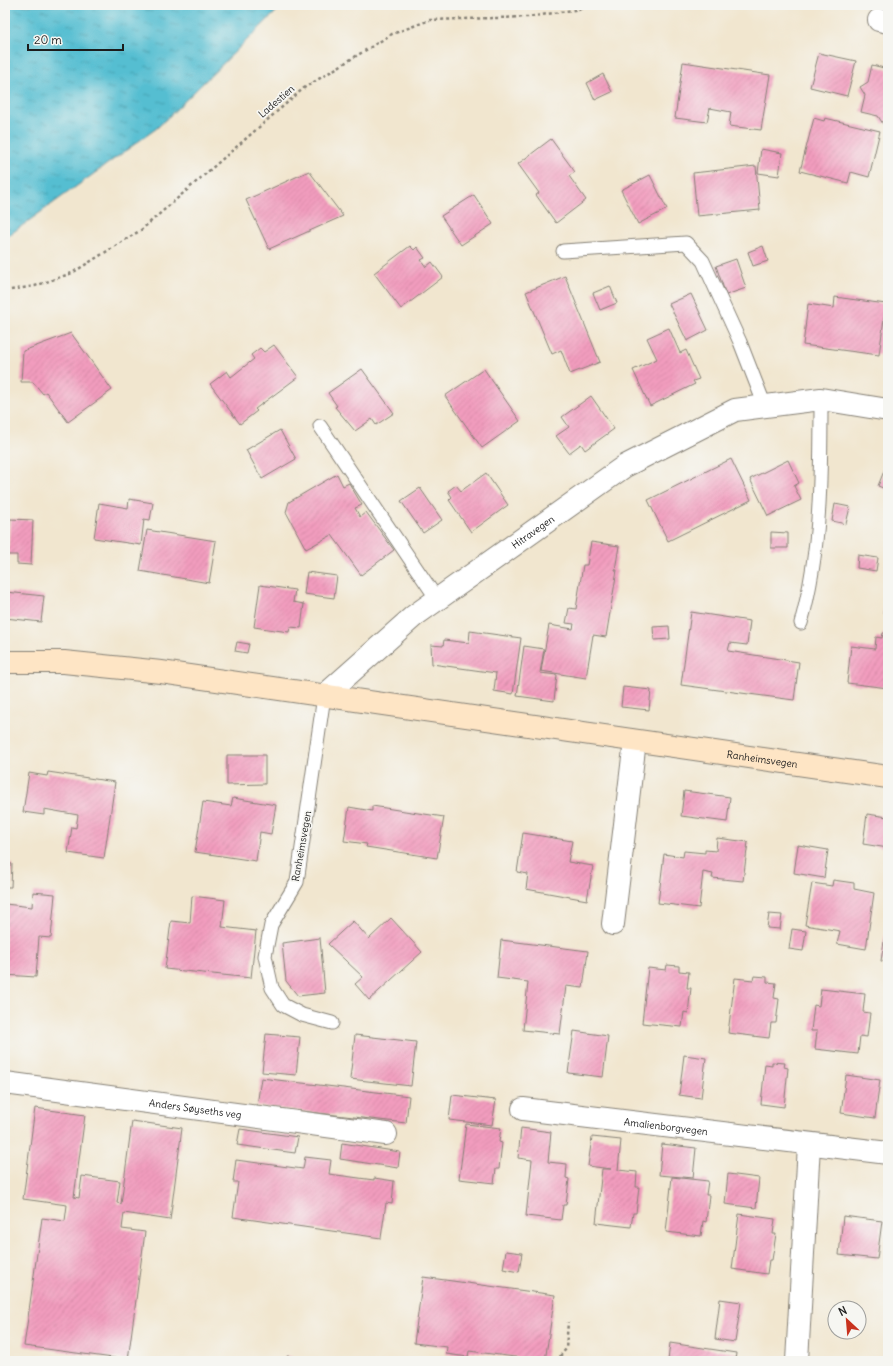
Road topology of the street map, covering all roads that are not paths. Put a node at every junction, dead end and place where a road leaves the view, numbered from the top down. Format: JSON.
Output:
{"nodes":[{"id":1,"x":563,"y":251,"type":"dead end"},
{"id":2,"x":821,"y":399,"type":"junction"},
{"id":3,"x":765,"y":406,"type":"junction"},
{"id":4,"x":888,"y":410,"type":"edge"},
{"id":5,"x":320,"y":426,"type":"dead end"},
{"id":6,"x":437,"y":599,"type":"junction"},
{"id":7,"x":800,"y":623,"type":"dead end"},
{"id":8,"x":5,"y":662,"type":"edge"},
{"id":9,"x":324,"y":696,"type":"junction"},
{"id":10,"x":636,"y":741,"type":"junction"},
{"id":11,"x":888,"y":777,"type":"edge"},
{"id":12,"x":613,"y":924,"type":"dead end"},
{"id":13,"x":332,"y":1023,"type":"dead end"},
{"id":14,"x":5,"y":1083,"type":"edge"},
{"id":15,"x":523,"y":1109,"type":"dead end"},
{"id":16,"x":386,"y":1134,"type":"dead end"},
{"id":17,"x":809,"y":1145,"type":"junction"},
{"id":18,"x":888,"y":1153,"type":"edge"},
{"id":19,"x":797,"y":1361,"type":"edge"}],
"edges":[{"from":1,"to":3,"type":"lane"},
{"from":2,"to":3,"type":"street","name":"Hitravegen"},
{"from":2,"to":4,"type":"street","name":"Hitravegen"},
{"from":2,"to":7,"type":"lane"},
{"from":3,"to":6,"type":"street","name":"Hitravegen"},
{"from":5,"to":6,"type":"lane"},
{"from":6,"to":9,"type":"street","name":"Hitravegen"},
{"from":8,"to":9,"type":"street","name":"Ranheimsvegen"},
{"from":9,"to":10,"type":"street","name":"Ranheimsvegen"},
{"from":9,"to":13,"type":"lane","name":"Ranheimsvegen"},
{"from":10,"to":11,"type":"street","name":"Ranheimsvegen"},
{"from":10,"to":12,"type":"street"},
{"from":14,"to":16,"type":"street","name":"Anders Søyseths veg"},
{"from":15,"to":17,"type":"street","name":"Amalienborgvegen"},
{"from":17,"to":18,"type":"street","name":"Amalienborgvegen"},
{"from":17,"to":19,"type":"street"}]}
